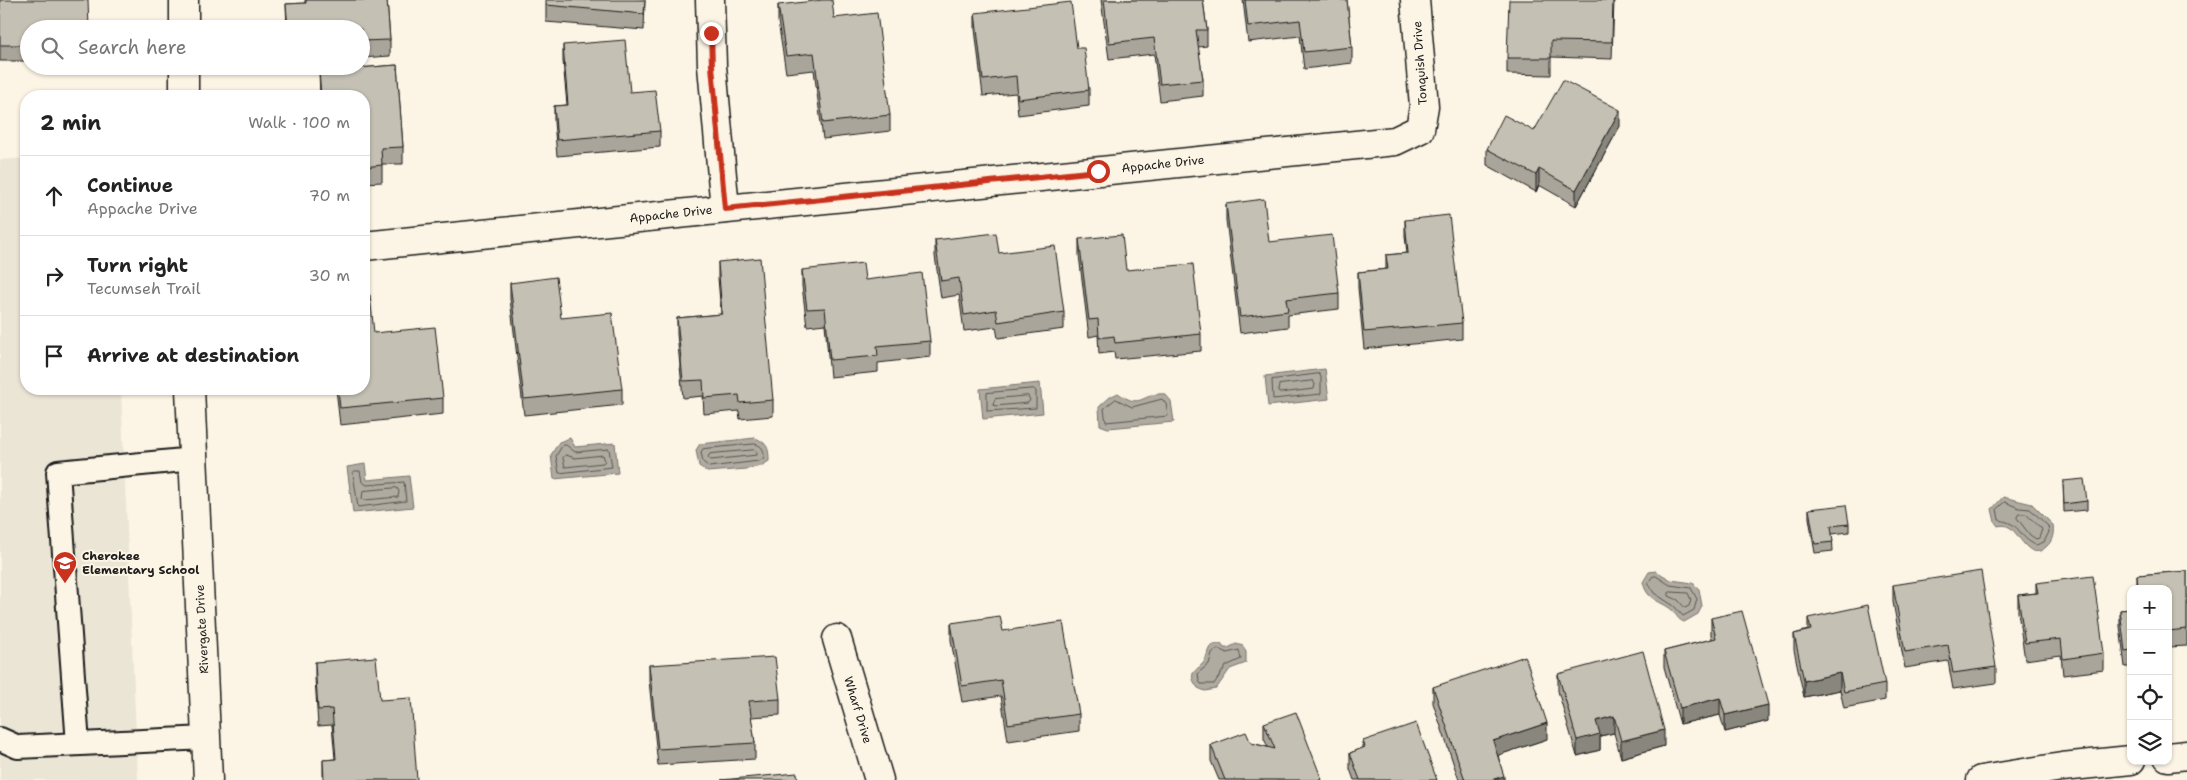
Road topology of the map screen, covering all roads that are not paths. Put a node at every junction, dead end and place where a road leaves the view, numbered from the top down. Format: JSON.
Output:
{"nodes":[{"id":1,"x":184,"y":0,"type":"edge"},
{"id":2,"x":710,"y":0,"type":"edge"},
{"id":3,"x":1415,"y":0,"type":"edge"},
{"id":4,"x":184,"y":20,"type":"edge"},
{"id":5,"x":184,"y":75,"type":"edge"},
{"id":6,"x":184,"y":90,"type":"edge"},
{"id":7,"x":1395,"y":141,"type":"joint"},
{"id":8,"x":725,"y":209,"type":"junction"},
{"id":9,"x":370,"y":245,"type":"edge"},
{"id":10,"x":190,"y":395,"type":"edge"},
{"id":11,"x":194,"y":459,"type":"junction"},
{"id":12,"x":837,"y":639,"type":"dead end"},
{"id":13,"x":206,"y":738,"type":"junction"},
{"id":14,"x":0,"y":739,"type":"edge"},
{"id":15,"x":78,"y":744,"type":"junction"},
{"id":16,"x":2187,"y":755,"type":"edge"},
{"id":17,"x":2172,"y":757,"type":"edge"},
{"id":18,"x":2127,"y":760,"type":"edge"},
{"id":19,"x":208,"y":780,"type":"edge"},
{"id":20,"x":880,"y":780,"type":"edge"},
{"id":21,"x":1981,"y":780,"type":"edge"}],
"edges":[{"from":1,"to":4,"type":"street"},
{"from":2,"to":8,"type":"street"},
{"from":3,"to":7,"type":"street","name":"Tonquish Drive"},
{"from":5,"to":6,"type":"street"},
{"from":7,"to":8,"type":"street","name":"Appache Drive"},
{"from":8,"to":9,"type":"street","name":"Appache Drive"},
{"from":10,"to":11,"type":"street","name":"Rivergate Drive"},
{"from":11,"to":13,"type":"street","name":"Rivergate Drive"},
{"from":11,"to":15,"type":"lane"},
{"from":12,"to":20,"type":"street","name":"Wharf Drive"},
{"from":13,"to":15,"type":"lane"},
{"from":13,"to":19,"type":"street","name":"Rivergate Drive"},
{"from":14,"to":15,"type":"lane"},
{"from":16,"to":17,"type":"street"},
{"from":18,"to":21,"type":"street"}]}
